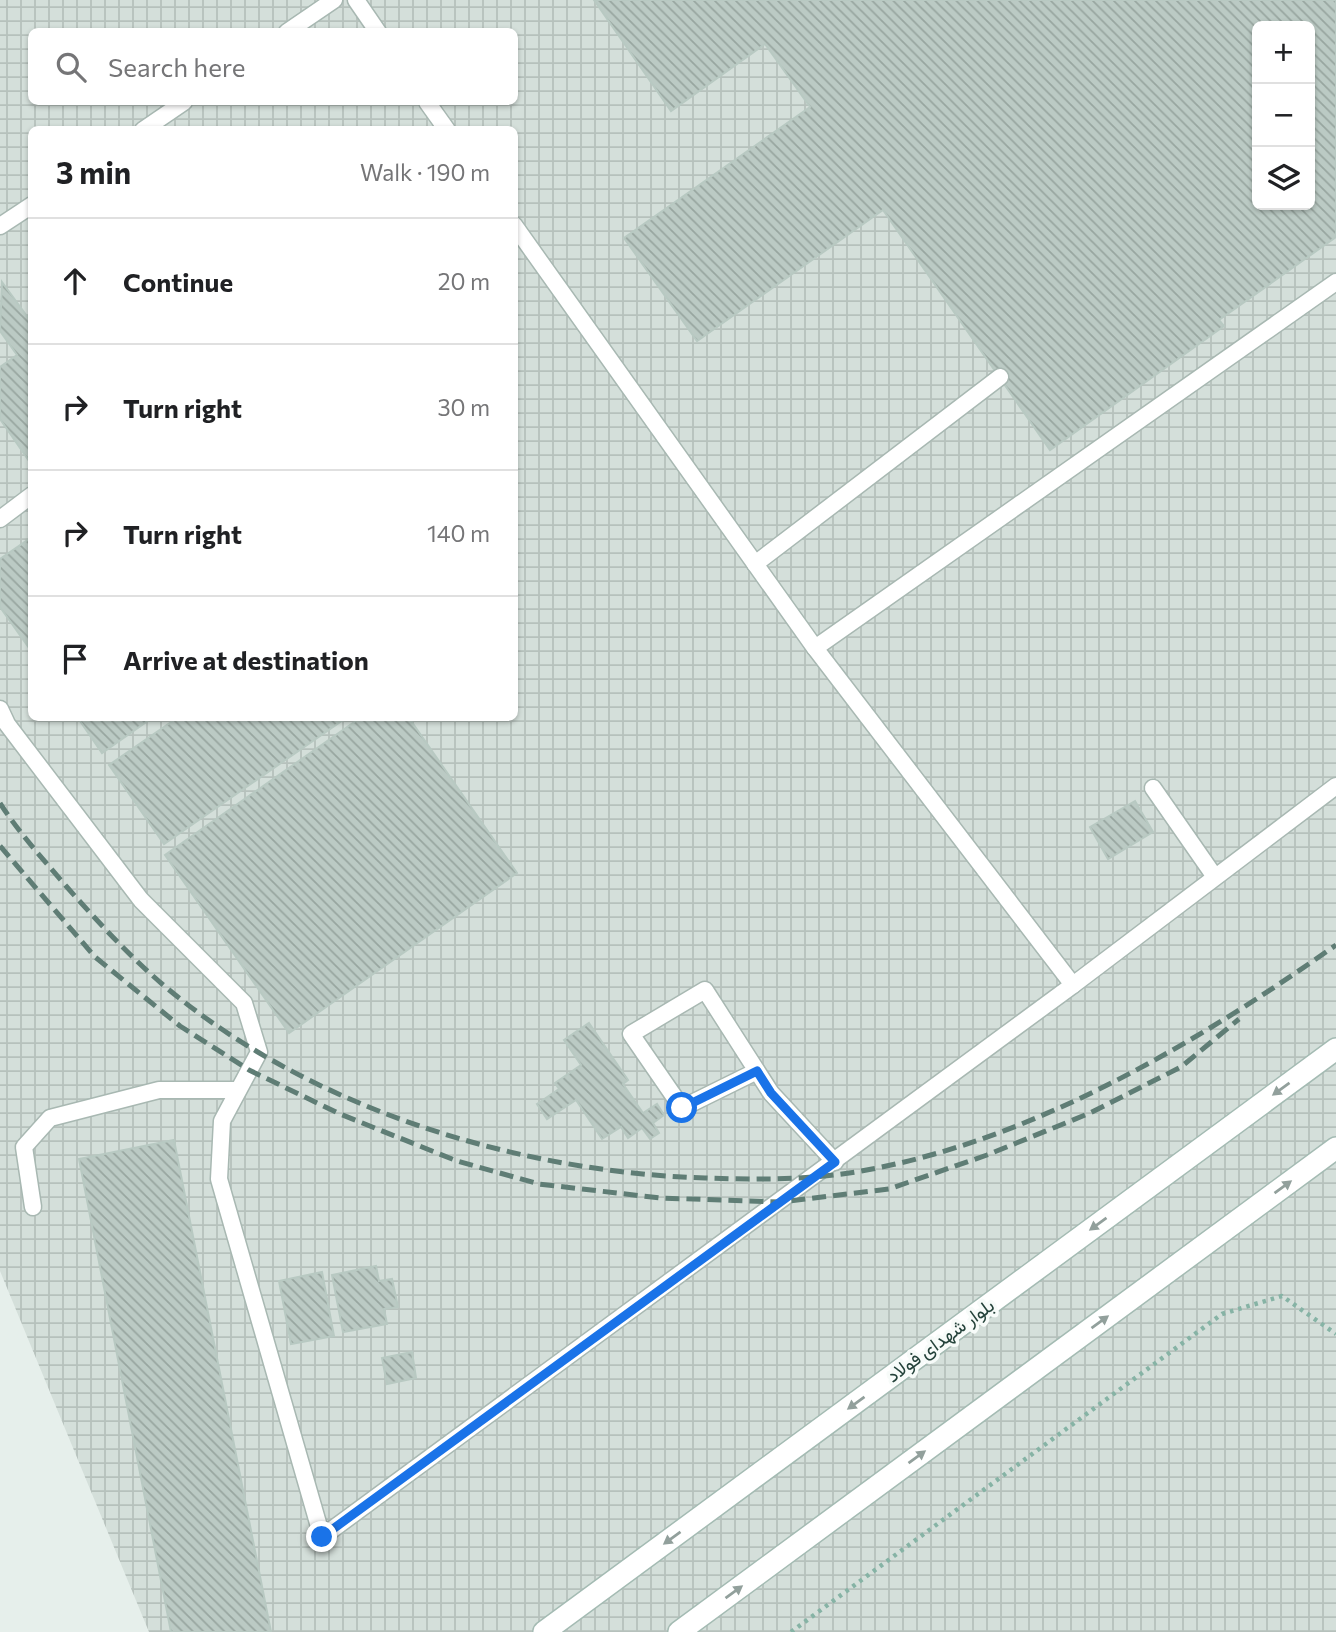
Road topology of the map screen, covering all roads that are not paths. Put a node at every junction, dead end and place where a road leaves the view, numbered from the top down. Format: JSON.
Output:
{"nodes":[{"id":1,"x":334,"y":0,"type":"edge"},
{"id":2,"x":356,"y":0,"type":"edge"},
{"id":3,"x":293,"y":28,"type":"edge"},
{"id":4,"x":375,"y":28,"type":"edge"},
{"id":5,"x":180,"y":105,"type":"edge"},
{"id":6,"x":430,"y":105,"type":"edge"},
{"id":7,"x":148,"y":126,"type":"edge"},
{"id":8,"x":444,"y":126,"type":"edge"},
{"id":9,"x":28,"y":208,"type":"edge"},
{"id":10,"x":0,"y":226,"type":"edge"},
{"id":11,"x":518,"y":231,"type":"edge"},
{"id":12,"x":1336,"y":282,"type":"edge"},
{"id":13,"x":999,"y":377,"type":"dead end"},
{"id":14,"x":28,"y":498,"type":"edge"},
{"id":15,"x":0,"y":519,"type":"edge"},
{"id":16,"x":755,"y":564,"type":"junction"},
{"id":17,"x":815,"y":648,"type":"junction"},
{"id":18,"x":0,"y":709,"type":"edge"},
{"id":19,"x":1336,"y":786,"type":"edge"},
{"id":20,"x":1153,"y":788,"type":"dead end"},
{"id":21,"x":1214,"y":877,"type":"junction"},
{"id":22,"x":1073,"y":985,"type":"junction"},
{"id":23,"x":1336,"y":1049,"type":"edge"},
{"id":24,"x":757,"y":1071,"type":"junction"},
{"id":25,"x":238,"y":1090,"type":"junction"},
{"id":26,"x":1336,"y":1148,"type":"edge"},
{"id":27,"x":835,"y":1162,"type":"junction"},
{"id":28,"x":33,"y":1207,"type":"dead end"},
{"id":29,"x":544,"y":1632,"type":"edge"},
{"id":30,"x":679,"y":1632,"type":"edge"}],
"edges":[{"from":1,"to":3,"type":"lane"},
{"from":2,"to":4,"type":"lane"},
{"from":5,"to":7,"type":"lane"},
{"from":6,"to":8,"type":"lane"},
{"from":9,"to":10,"type":"lane"},
{"from":11,"to":16,"type":"lane"},
{"from":12,"to":17,"type":"lane"},
{"from":13,"to":16,"type":"lane"},
{"from":14,"to":15,"type":"lane"},
{"from":16,"to":17,"type":"lane"},
{"from":17,"to":22,"type":"lane"},
{"from":18,"to":25,"type":"lane"},
{"from":19,"to":21,"type":"lane"},
{"from":20,"to":21,"type":"lane"},
{"from":21,"to":22,"type":"lane"},
{"from":22,"to":27,"type":"lane"},
{"from":23,"to":29,"type":"street","name":"بلوار شهدای فولاد","one_way":true},
{"from":24,"to":24,"type":"lane"},
{"from":24,"to":27,"type":"lane"},
{"from":25,"to":27,"type":"lane"},
{"from":25,"to":28,"type":"lane"},
{"from":30,"to":26,"type":"street","one_way":true}]}
